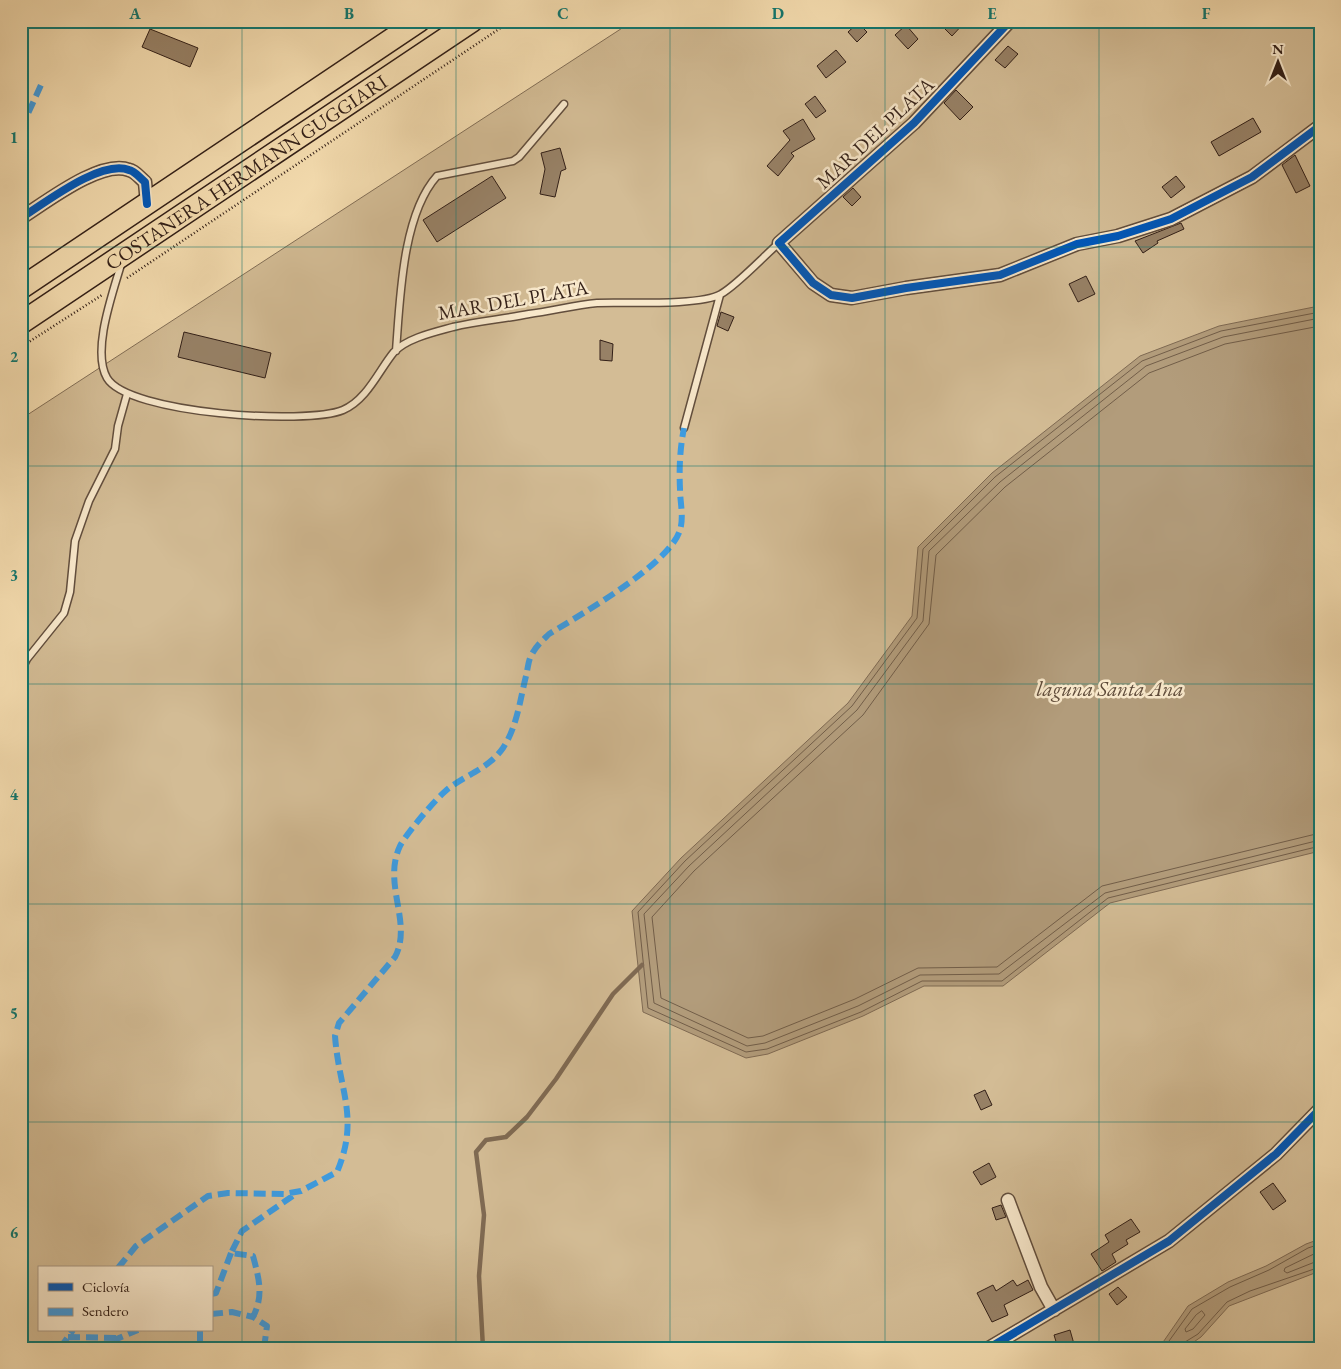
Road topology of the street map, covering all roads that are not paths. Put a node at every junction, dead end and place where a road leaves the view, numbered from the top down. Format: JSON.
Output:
{"nodes":[{"id":1,"x":419,"y":21,"type":"edge"},
{"id":2,"x":472,"y":21,"type":"edge"},
{"id":3,"x":1010,"y":21,"type":"edge"},
{"id":4,"x":564,"y":104,"type":"dead end"},
{"id":5,"x":1320,"y":126,"type":"edge"},
{"id":6,"x":147,"y":204,"type":"junction"},
{"id":7,"x":21,"y":218,"type":"edge"},
{"id":8,"x":779,"y":243,"type":"junction"},
{"id":9,"x":124,"y":255,"type":"junction"},
{"id":10,"x":21,"y":288,"type":"edge"},
{"id":11,"x":720,"y":295,"type":"junction"},
{"id":12,"x":21,"y":323,"type":"edge"},
{"id":13,"x":396,"y":351,"type":"junction"},
{"id":14,"x":127,"y":394,"type":"junction"},
{"id":15,"x":684,"y":428,"type":"dead end"},
{"id":16,"x":21,"y":671,"type":"edge"},
{"id":17,"x":1320,"y":1109,"type":"edge"},
{"id":18,"x":1008,"y":1200,"type":"dead end"},
{"id":19,"x":1054,"y":1310,"type":"junction"},
{"id":20,"x":989,"y":1348,"type":"edge"}],
"edges":[{"from":1,"to":6,"type":"highway","name":"COSTANERA HERMANN GUGGIARI"},
{"from":2,"to":9,"type":"highway","name":"COSTANERA HERMANN GUGGIARI"},
{"from":3,"to":8,"type":"street","name":"MAR DEL PLATA"},
{"from":4,"to":13,"type":"lane"},
{"from":5,"to":8,"type":"street"},
{"from":6,"to":7,"type":"street"},
{"from":6,"to":10,"type":"highway","name":"COSTANERA HERMANN GUGGIARI"},
{"from":8,"to":11,"type":"lane","name":"MAR DEL PLATA"},
{"from":9,"to":12,"type":"highway","name":"COSTANERA HERMANN GUGGIARI"},
{"from":9,"to":14,"type":"lane","name":"MAR DEL PLATA"},
{"from":11,"to":13,"type":"lane","name":"MAR DEL PLATA"},
{"from":11,"to":15,"type":"lane"},
{"from":13,"to":14,"type":"lane","name":"MAR DEL PLATA"},
{"from":14,"to":16,"type":"lane"},
{"from":17,"to":19,"type":"street"},
{"from":18,"to":19,"type":"street"},
{"from":19,"to":20,"type":"street"}]}
